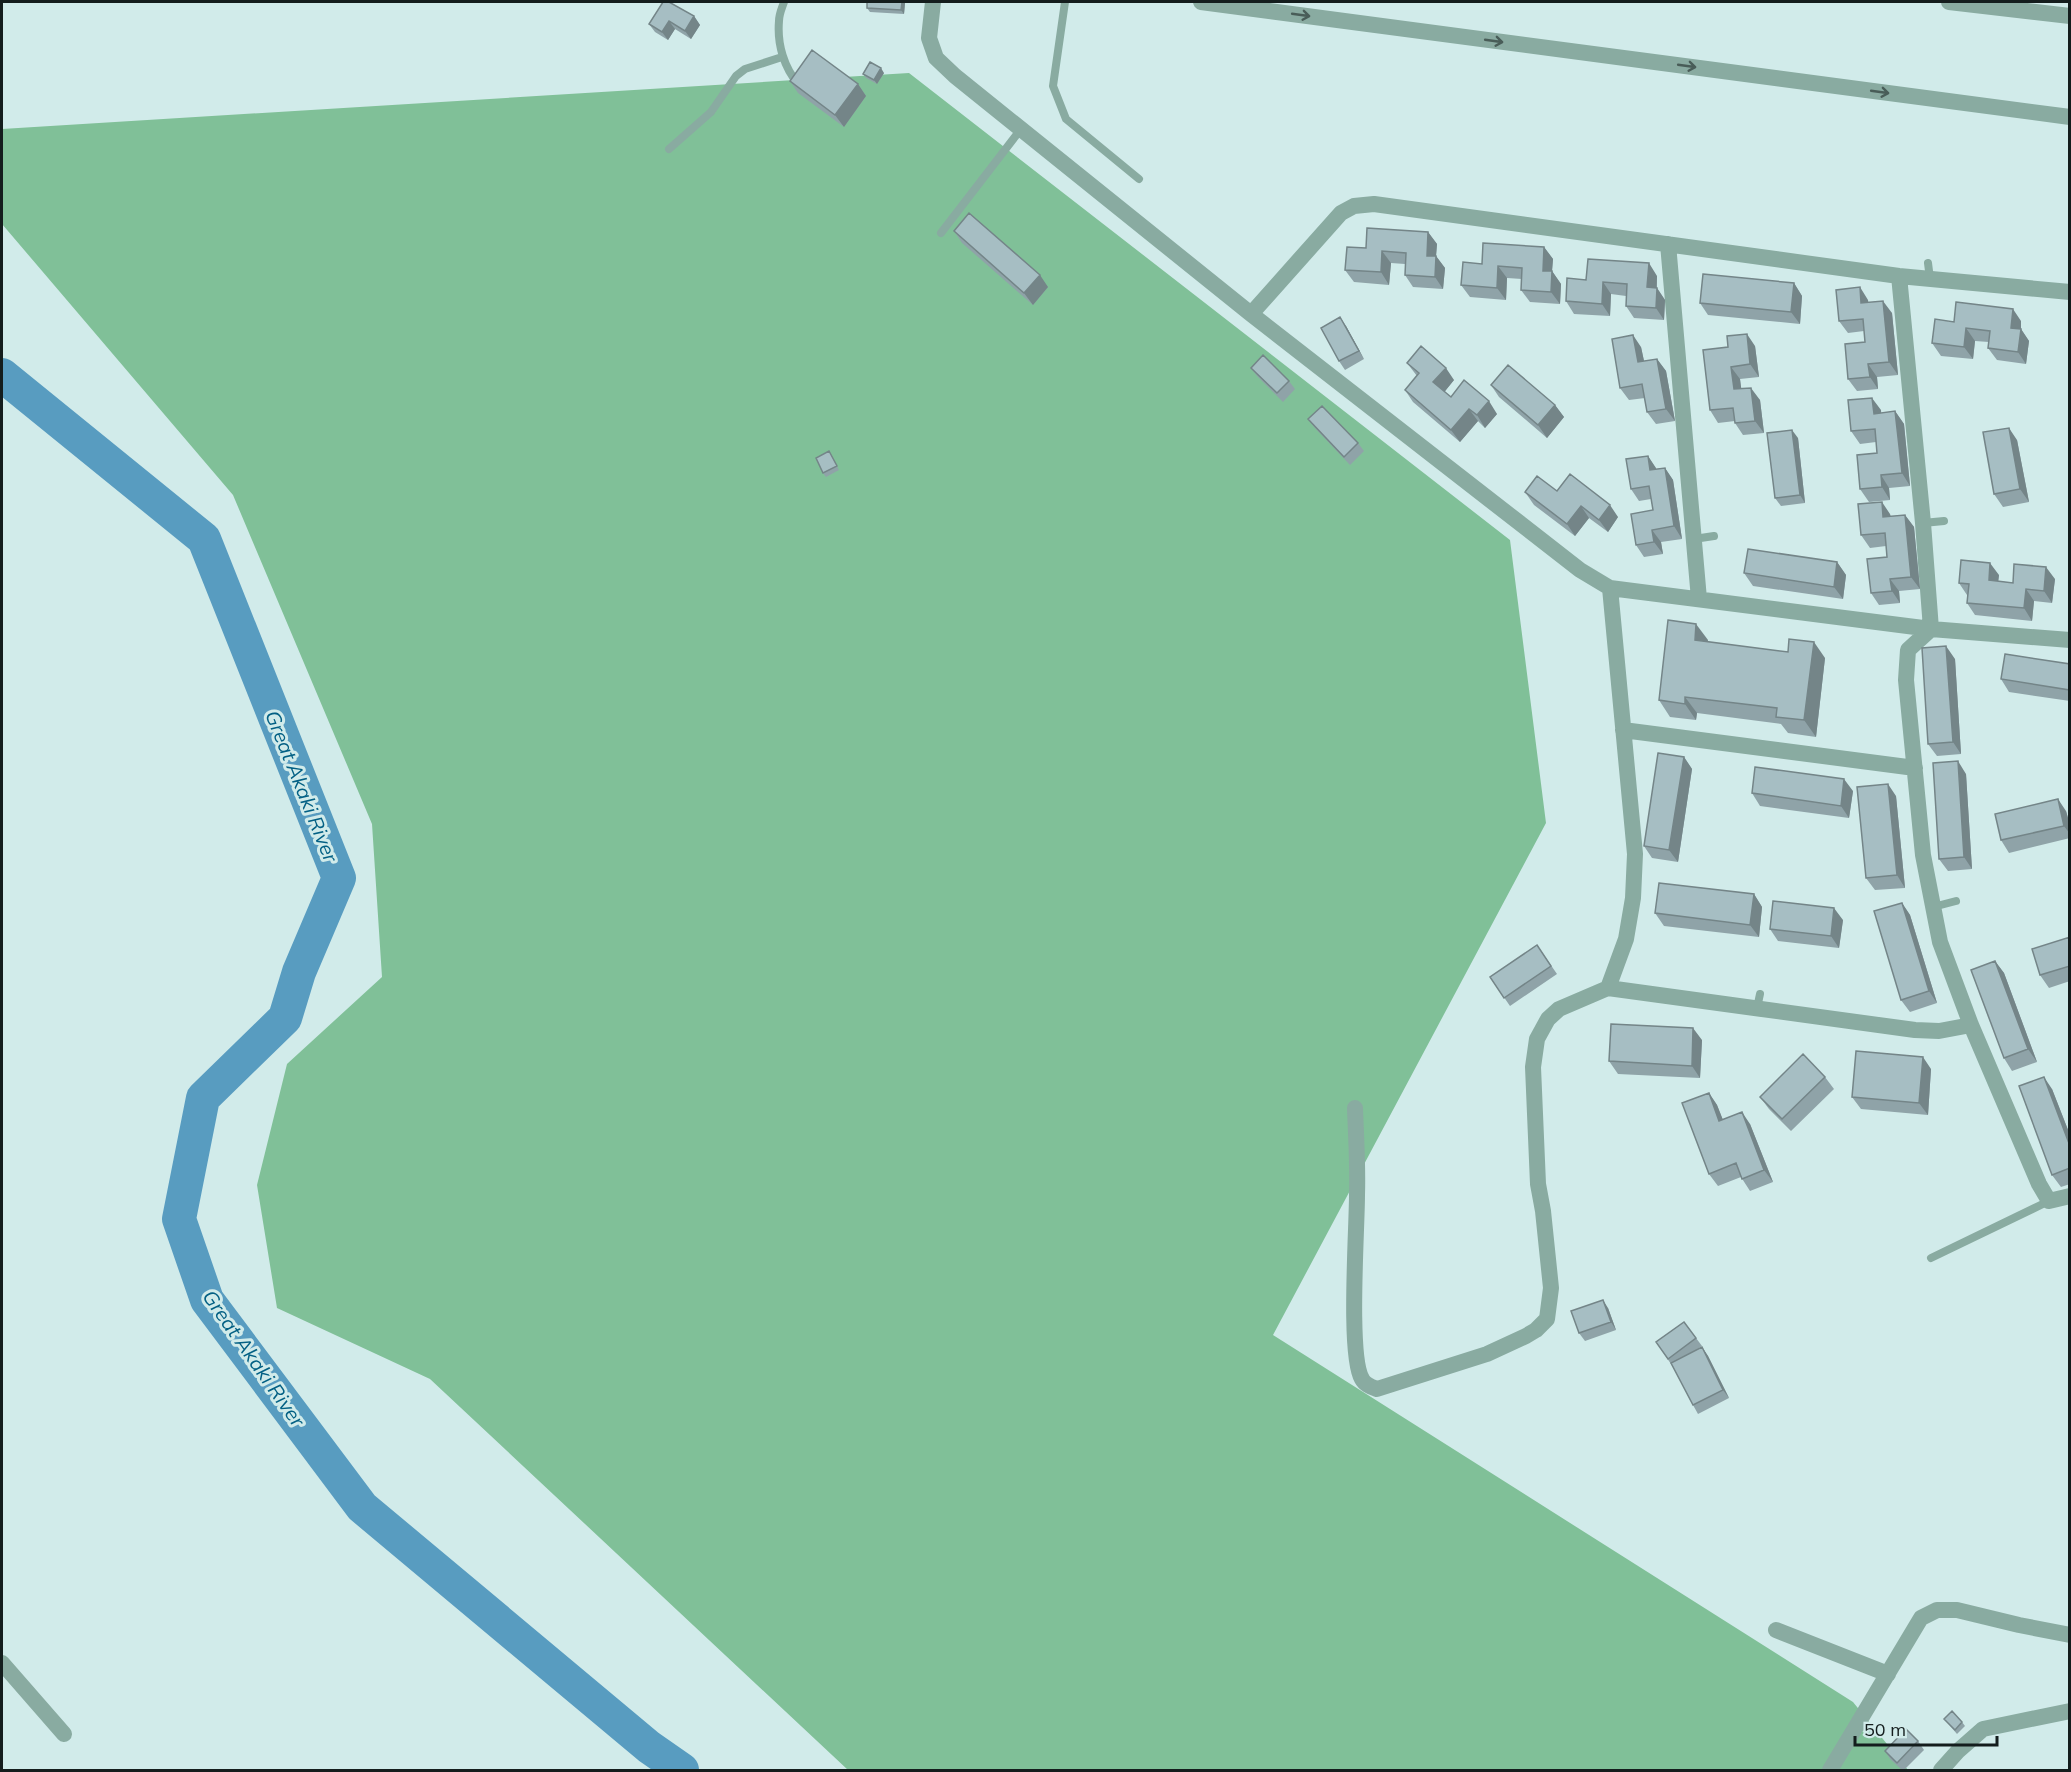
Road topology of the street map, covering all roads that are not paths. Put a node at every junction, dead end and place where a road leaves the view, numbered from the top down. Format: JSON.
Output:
{"nodes":[{"id":1,"x":784,"y":2,"type":"edge"},
{"id":2,"x":933,"y":2,"type":"edge"},
{"id":3,"x":1065,"y":2,"type":"edge"},
{"id":4,"x":1201,"y":2,"type":"edge"},
{"id":5,"x":1949,"y":2,"type":"edge"},
{"id":6,"x":2070,"y":16,"type":"edge"},
{"id":7,"x":782,"y":57,"type":"junction"},
{"id":8,"x":801,"y":87,"type":"edge"},
{"id":9,"x":2070,"y":117,"type":"edge"},
{"id":10,"x":1021,"y":129,"type":"junction"},
{"id":11,"x":669,"y":149,"type":"dead end"},
{"id":12,"x":1139,"y":179,"type":"dead end"},
{"id":13,"x":941,"y":233,"type":"dead end"},
{"id":14,"x":1668,"y":244,"type":"junction"},
{"id":15,"x":1899,"y":276,"type":"junction"},
{"id":16,"x":2070,"y":292,"type":"edge"},
{"id":17,"x":1251,"y":314,"type":"junction"},
{"id":18,"x":1944,"y":521,"type":"dead end"},
{"id":19,"x":1923,"y":523,"type":"junction"},
{"id":20,"x":1714,"y":536,"type":"dead end"},
{"id":21,"x":1694,"y":538,"type":"junction"},
{"id":22,"x":1610,"y":588,"type":"junction"},
{"id":23,"x":1700,"y":600,"type":"junction"},
{"id":24,"x":1931,"y":629,"type":"junction"},
{"id":25,"x":2070,"y":640,"type":"edge"},
{"id":26,"x":1623,"y":730,"type":"junction"},
{"id":27,"x":1915,"y":768,"type":"junction"},
{"id":28,"x":1956,"y":901,"type":"dead end"},
{"id":29,"x":1934,"y":908,"type":"junction"},
{"id":30,"x":1608,"y":988,"type":"junction"},
{"id":31,"x":1971,"y":1025,"type":"junction"},
{"id":32,"x":1355,"y":1108,"type":"dead end"},
{"id":33,"x":2070,"y":1196,"type":"edge"},
{"id":34,"x":2049,"y":1201,"type":"junction"},
{"id":35,"x":1931,"y":1258,"type":"dead end"},
{"id":36,"x":1776,"y":1630,"type":"dead end"},
{"id":37,"x":2070,"y":1635,"type":"edge"},
{"id":38,"x":2,"y":1663,"type":"edge"},
{"id":39,"x":1888,"y":1674,"type":"junction"},
{"id":40,"x":2070,"y":1711,"type":"edge"},
{"id":41,"x":64,"y":1734,"type":"dead end"},
{"id":42,"x":1830,"y":1770,"type":"edge"},
{"id":43,"x":1941,"y":1770,"type":"edge"}],
"edges":[{"from":1,"to":7,"type":"lane"},
{"from":2,"to":10,"type":"street"},
{"from":3,"to":12,"type":"lane"},
{"from":4,"to":9,"type":"street","one_way":true},
{"from":5,"to":6,"type":"street"},
{"from":7,"to":8,"type":"lane"},
{"from":7,"to":11,"type":"lane"},
{"from":10,"to":13,"type":"lane"},
{"from":10,"to":17,"type":"street"},
{"from":14,"to":15,"type":"street"},
{"from":14,"to":17,"type":"street"},
{"from":14,"to":21,"type":"street"},
{"from":15,"to":16,"type":"street"},
{"from":15,"to":19,"type":"street"},
{"from":17,"to":22,"type":"street"},
{"from":18,"to":19,"type":"lane"},
{"from":19,"to":24,"type":"street"},
{"from":20,"to":21,"type":"lane"},
{"from":21,"to":23,"type":"street"},
{"from":22,"to":23,"type":"street"},
{"from":22,"to":26,"type":"street"},
{"from":23,"to":24,"type":"street"},
{"from":24,"to":25,"type":"street"},
{"from":24,"to":27,"type":"street"},
{"from":26,"to":27,"type":"street"},
{"from":26,"to":30,"type":"street"},
{"from":27,"to":29,"type":"street"},
{"from":28,"to":29,"type":"lane"},
{"from":29,"to":31,"type":"street"},
{"from":30,"to":31,"type":"street"},
{"from":30,"to":32,"type":"street"},
{"from":31,"to":34,"type":"street"},
{"from":33,"to":34,"type":"street"},
{"from":34,"to":35,"type":"lane"},
{"from":36,"to":39,"type":"street"},
{"from":37,"to":39,"type":"street"},
{"from":38,"to":41,"type":"street"},
{"from":39,"to":42,"type":"street"},
{"from":40,"to":43,"type":"street"}]}
